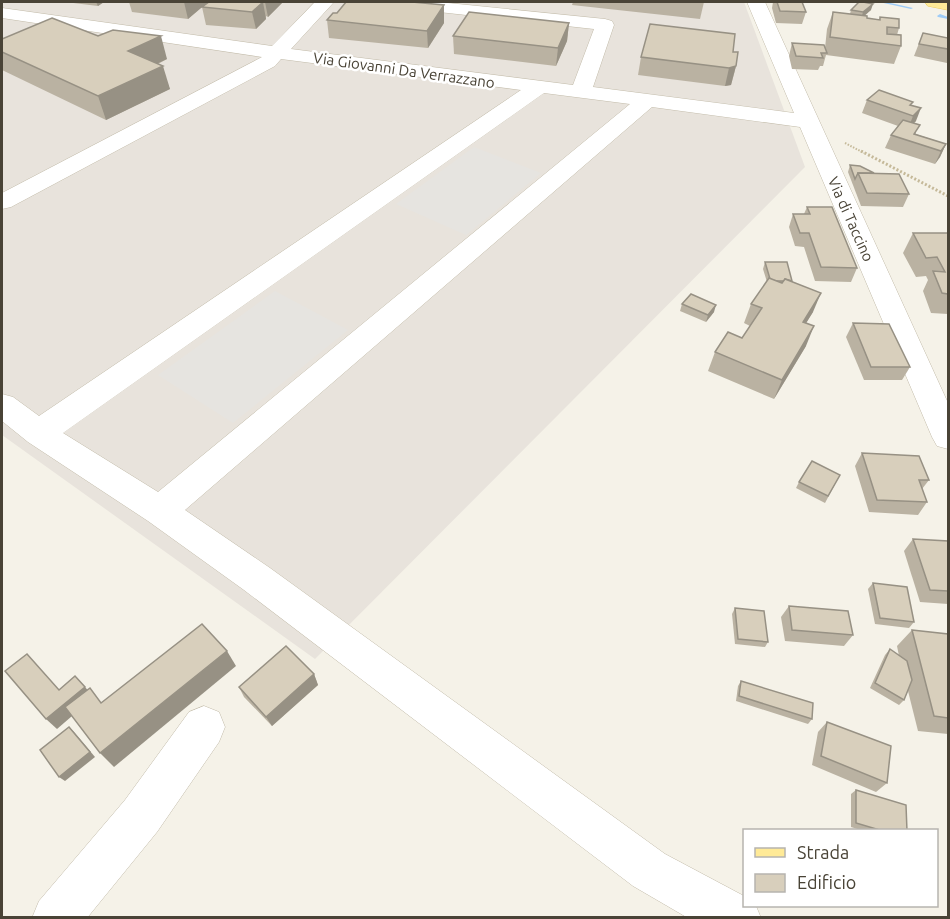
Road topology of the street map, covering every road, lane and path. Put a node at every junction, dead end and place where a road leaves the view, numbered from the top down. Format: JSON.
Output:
{"nodes":[{"id":1,"x":326,"y":2,"type":"edge"},
{"id":2,"x":393,"y":2,"type":"edge"},
{"id":3,"x":756,"y":2,"type":"edge"},
{"id":4,"x":934,"y":2,"type":"edge"},
{"id":5,"x":948,"y":5,"type":"edge"},
{"id":6,"x":2,"y":13,"type":"edge"},
{"id":7,"x":277,"y":53,"type":"junction"},
{"id":8,"x":538,"y":88,"type":"junction"},
{"id":9,"x":580,"y":93,"type":"junction"},
{"id":10,"x":647,"y":101,"type":"junction"},
{"id":11,"x":809,"y":124,"type":"junction"},
{"id":12,"x":948,"y":196,"type":"edge"},
{"id":13,"x":2,"y":202,"type":"edge"},
{"id":14,"x":2,"y":405,"type":"edge"},
{"id":15,"x":39,"y":433,"type":"junction"},
{"id":16,"x":948,"y":437,"type":"edge"},
{"id":17,"x":160,"y":511,"type":"junction"},
{"id":18,"x":204,"y":727,"type":"dead end"},
{"id":19,"x":56,"y":918,"type":"edge"},
{"id":20,"x":737,"y":918,"type":"edge"}],
"edges":[{"from":1,"to":7,"type":"street"},
{"from":2,"to":9,"type":"street"},
{"from":3,"to":11,"type":"street","name":"Via di Taccino"},
{"from":4,"to":5,"type":"main road"},
{"from":6,"to":7,"type":"street","name":"Via Giovanni Da Verrazzano"},
{"from":7,"to":8,"type":"street","name":"Via Giovanni Da Verrazzano"},
{"from":7,"to":13,"type":"street"},
{"from":8,"to":9,"type":"street","name":"Via Giovanni Da Verrazzano"},
{"from":8,"to":15,"type":"street"},
{"from":9,"to":10,"type":"street","name":"Via Giovanni Da Verrazzano"},
{"from":10,"to":11,"type":"street","name":"Via Giovanni Da Verrazzano"},
{"from":10,"to":17,"type":"street"},
{"from":11,"to":12,"type":"path"},
{"from":11,"to":16,"type":"street","name":"Via di Taccino"},
{"from":14,"to":15,"type":"street"},
{"from":15,"to":17,"type":"street"},
{"from":17,"to":20,"type":"street"},
{"from":18,"to":19,"type":"street"}]}
